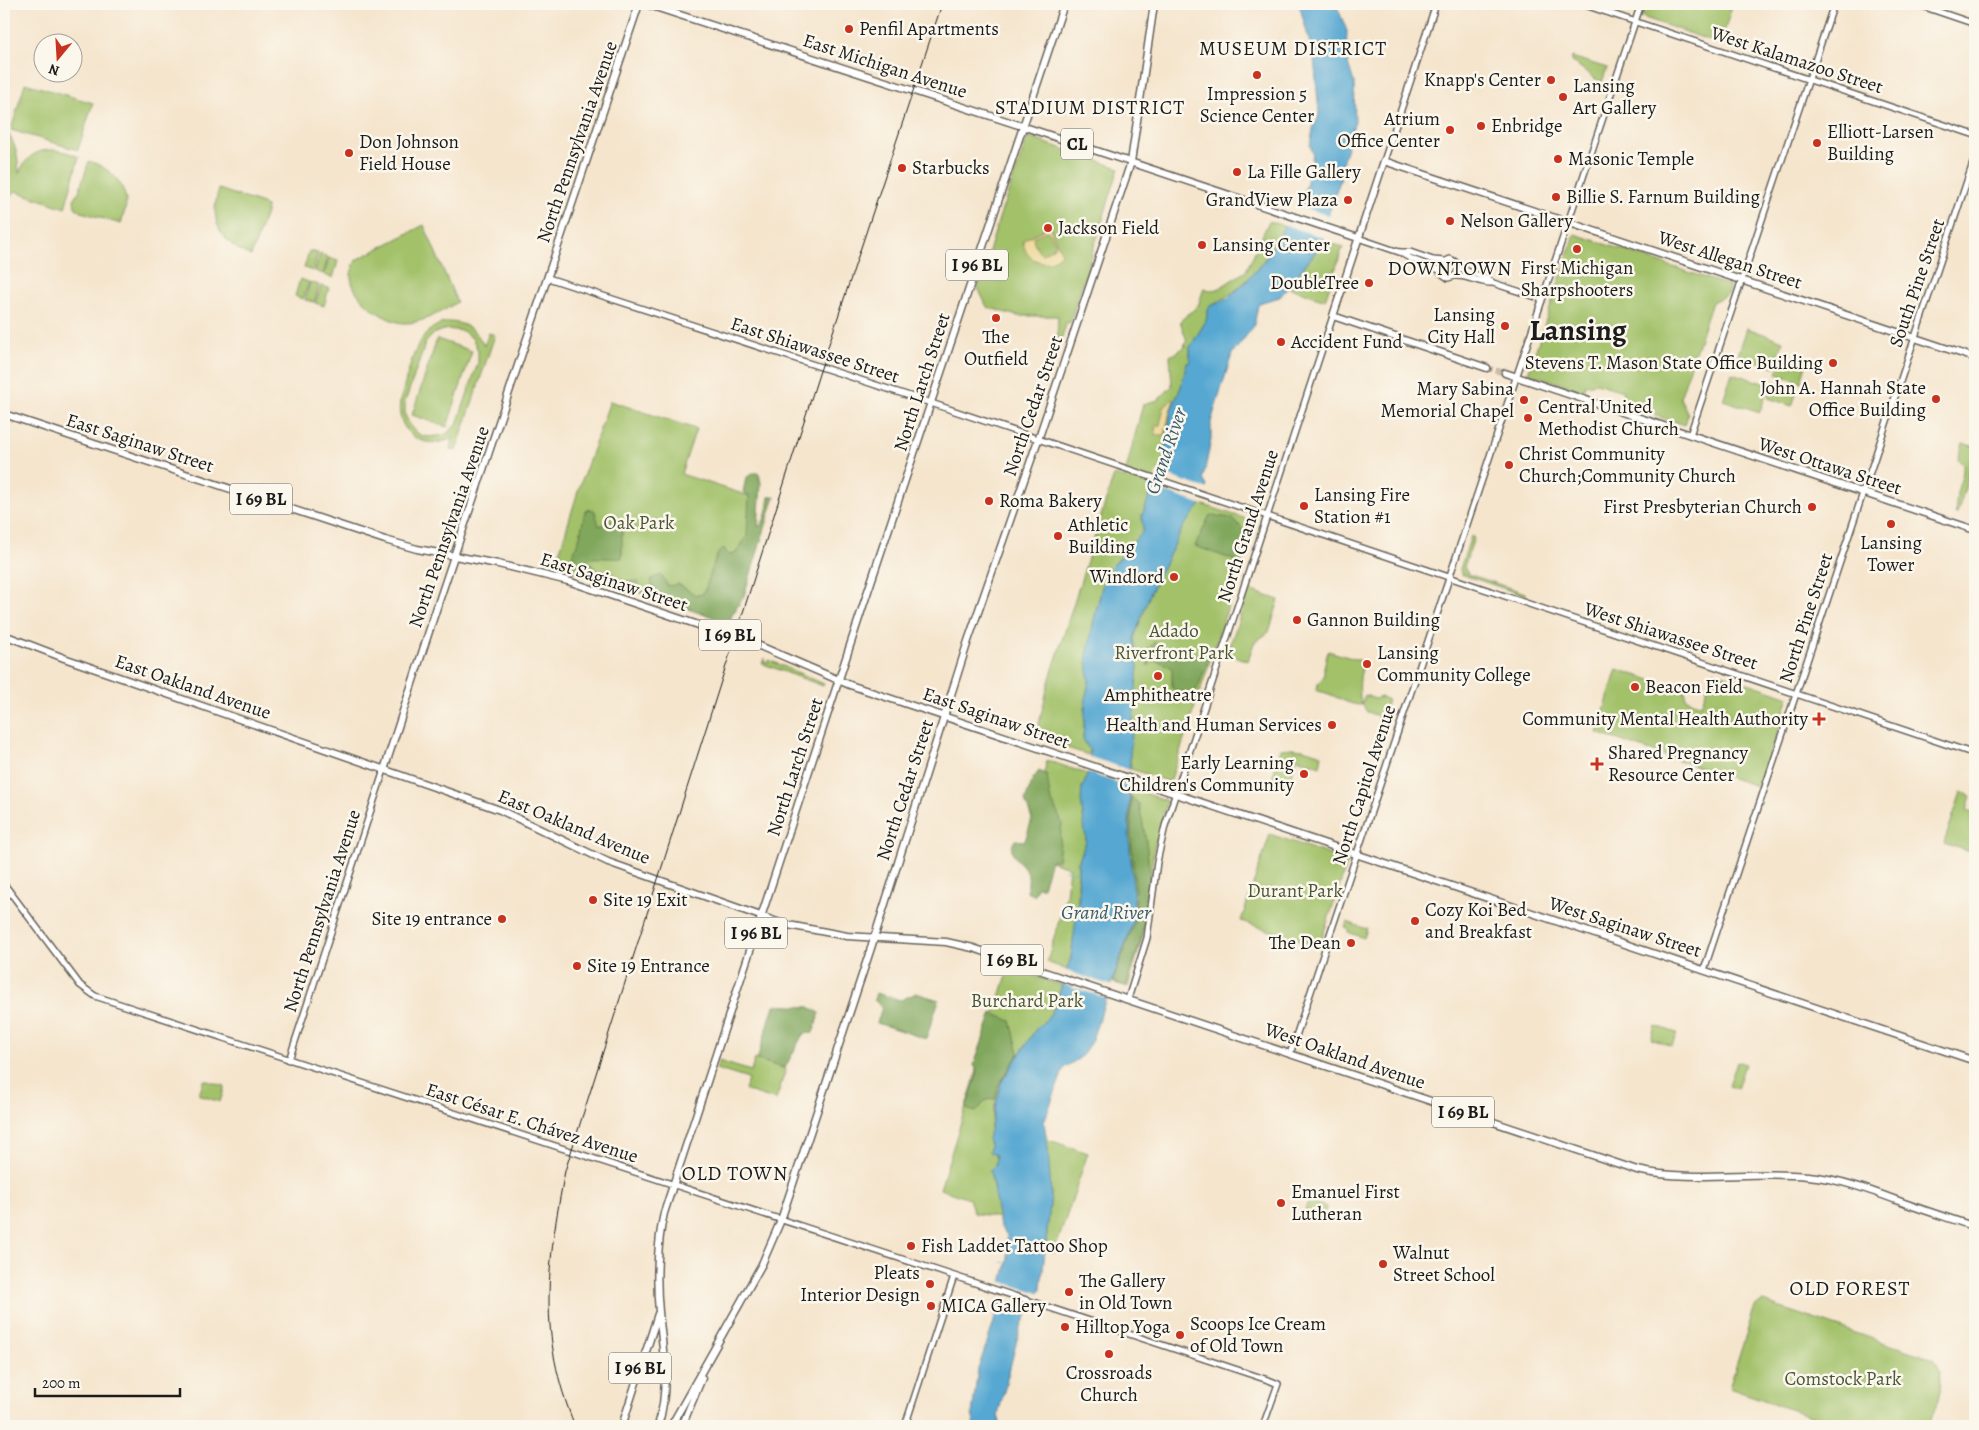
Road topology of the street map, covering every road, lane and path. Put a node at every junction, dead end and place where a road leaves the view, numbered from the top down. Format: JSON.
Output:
{"nodes":[{"id":1,"x":639,"y":4,"type":"edge"},
{"id":2,"x":646,"y":4,"type":"edge"},
{"id":3,"x":1064,"y":4,"type":"edge"},
{"id":4,"x":1154,"y":4,"type":"edge"},
{"id":5,"x":1436,"y":4,"type":"edge"},
{"id":6,"x":1582,"y":4,"type":"edge"},
{"id":7,"x":1640,"y":4,"type":"edge"},
{"id":8,"x":1834,"y":4,"type":"edge"},
{"id":9,"x":1916,"y":4,"type":"edge"},
{"id":10,"x":1635,"y":21,"type":"junction"},
{"id":11,"x":1975,"y":24,"type":"edge"},
{"id":12,"x":1809,"y":79,"type":"junction"},
{"id":13,"x":1023,"y":126,"type":"junction"},
{"id":14,"x":1975,"y":135,"type":"edge"},
{"id":15,"x":1975,"y":157,"type":"edge"},
{"id":16,"x":1384,"y":161,"type":"junction"},
{"id":17,"x":1131,"y":162,"type":"junction"},
{"id":18,"x":1567,"y":221,"type":"junction"},
{"id":19,"x":1358,"y":238,"type":"junction"},
{"id":20,"x":1399,"y":252,"type":"junction"},
{"id":21,"x":1444,"y":261,"type":"junction"},
{"id":22,"x":1458,"y":264,"type":"junction"},
{"id":23,"x":1441,"y":271,"type":"junction"},
{"id":24,"x":1454,"y":276,"type":"junction"},
{"id":25,"x":548,"y":278,"type":"junction"},
{"id":26,"x":1742,"y":280,"type":"junction"},
{"id":27,"x":1493,"y":283,"type":"junction"},
{"id":28,"x":1542,"y":299,"type":"junction"},
{"id":29,"x":1333,"y":316,"type":"junction"},
{"id":30,"x":1914,"y":337,"type":"junction"},
{"id":31,"x":1975,"y":358,"type":"edge"},
{"id":32,"x":1487,"y":368,"type":"tunnel mouth"},
{"id":33,"x":1505,"y":373,"type":"tunnel mouth"},
{"id":34,"x":1516,"y":377,"type":"junction"},
{"id":35,"x":931,"y":403,"type":"junction"},
{"id":36,"x":4,"y":414,"type":"edge"},
{"id":37,"x":1888,"y":418,"type":"joint"},
{"id":38,"x":1690,"y":435,"type":"junction"},
{"id":39,"x":1038,"y":440,"type":"junction"},
{"id":40,"x":1863,"y":493,"type":"junction"},
{"id":41,"x":1267,"y":516,"type":"junction"},
{"id":42,"x":1975,"y":530,"type":"edge"},
{"id":43,"x":1357,"y":547,"type":"joint"},
{"id":44,"x":455,"y":556,"type":"junction"},
{"id":45,"x":1449,"y":577,"type":"junction"},
{"id":46,"x":4,"y":635,"type":"edge"},
{"id":47,"x":839,"y":680,"type":"junction"},
{"id":48,"x":1797,"y":693,"type":"junction"},
{"id":49,"x":945,"y":717,"type":"junction"},
{"id":50,"x":1975,"y":754,"type":"edge"},
{"id":51,"x":384,"y":770,"type":"junction"},
{"id":52,"x":1176,"y":795,"type":"junction"},
{"id":53,"x":1265,"y":823,"type":"joint"},
{"id":54,"x":1357,"y":854,"type":"junction"},
{"id":55,"x":4,"y":884,"type":"edge"},
{"id":56,"x":762,"y":916,"type":"junction"},
{"id":57,"x":873,"y":938,"type":"junction"},
{"id":58,"x":1704,"y":970,"type":"junction"},
{"id":59,"x":1128,"y":999,"type":"junction"},
{"id":60,"x":1199,"y":1023,"type":"joint"},
{"id":61,"x":1290,"y":1054,"type":"junction"},
{"id":62,"x":289,"y":1060,"type":"junction"},
{"id":63,"x":1975,"y":1060,"type":"edge"},
{"id":64,"x":673,"y":1185,"type":"junction"},
{"id":65,"x":781,"y":1220,"type":"junction"},
{"id":66,"x":1975,"y":1227,"type":"edge"},
{"id":67,"x":954,"y":1276,"type":"junction"},
{"id":68,"x":659,"y":1310,"type":"junction"},
{"id":69,"x":707,"y":1362,"type":"junction"},
{"id":70,"x":622,"y":1426,"type":"edge"},
{"id":71,"x":658,"y":1426,"type":"edge"},
{"id":72,"x":671,"y":1426,"type":"edge"},
{"id":73,"x":682,"y":1426,"type":"edge"},
{"id":74,"x":905,"y":1426,"type":"edge"},
{"id":75,"x":1263,"y":1426,"type":"edge"}],
"edges":[{"from":1,"to":25,"type":"main road","name":"North Pennsylvania Avenue"},
{"from":2,"to":13,"type":"main road","name":"East Michigan Avenue"},
{"from":3,"to":13,"type":"main road","number":"I 96 BL"},
{"from":4,"to":17,"type":"main road","number":"I 96 BL"},
{"from":5,"to":16,"type":"street"},
{"from":6,"to":10,"type":"street","name":"West Kalamazoo Street"},
{"from":7,"to":10,"type":"street","name":"North Capitol Avenue"},
{"from":8,"to":12,"type":"street"},
{"from":9,"to":11,"type":"street"},
{"from":10,"to":12,"type":"street","name":"West Kalamazoo Street"},
{"from":10,"to":18,"type":"street","name":"North Capitol Avenue"},
{"from":12,"to":14,"type":"street","name":"West Kalamazoo Street"},
{"from":12,"to":26,"type":"street"},
{"from":13,"to":17,"type":"main road","name":"East Michigan Avenue","number":"CL"},
{"from":13,"to":35,"type":"main road","name":"North Larch Street","number":"I 96 BL"},
{"from":15,"to":30,"type":"street","name":"South Pine Street"},
{"from":16,"to":18,"type":"main road","name":"West Allegan Street"},
{"from":16,"to":19,"type":"main road","name":"North Grand Avenue"},
{"from":17,"to":19,"type":"main road","name":"East Michigan Avenue","number":"CL"},
{"from":17,"to":39,"type":"main road","name":"North Cedar Street","number":"I 96 BL"},
{"from":18,"to":26,"type":"main road","name":"West Allegan Street"},
{"from":18,"to":28,"type":"street","name":"North Capitol Avenue"},
{"from":19,"to":20,"type":"street","name":"East Michigan Avenue"},
{"from":19,"to":29,"type":"main road","name":"North Grand Avenue"},
{"from":20,"to":21,"type":"street","name":"East Michigan Avenue"},
{"from":20,"to":23,"type":"street","name":"East Michigan Avenue"},
{"from":21,"to":22,"type":"street"},
{"from":21,"to":23,"type":"street"},
{"from":22,"to":24,"type":"street"},
{"from":22,"to":27,"type":"street"},
{"from":23,"to":24,"type":"street"},
{"from":24,"to":27,"type":"street"},
{"from":25,"to":35,"type":"street","name":"East Shiawassee Street"},
{"from":25,"to":44,"type":"main road","name":"North Pennsylvania Avenue"},
{"from":26,"to":30,"type":"main road","name":"West Allegan Street"},
{"from":26,"to":38,"type":"street"},
{"from":27,"to":28,"type":"street"},
{"from":28,"to":34,"type":"street","name":"North Capitol Avenue"},
{"from":29,"to":32,"type":"main road"},
{"from":29,"to":41,"type":"street","name":"North Grand Avenue"},
{"from":30,"to":31,"type":"main road","name":"West Allegan Street"},
{"from":30,"to":37,"type":"street","name":"South Pine Street"},
{"from":33,"to":34,"type":"main road","name":"West Ottawa Street"},
{"from":34,"to":38,"type":"main road","name":"West Ottawa Street"},
{"from":34,"to":45,"type":"street","name":"North Capitol Avenue"},
{"from":35,"to":39,"type":"street","name":"East Shiawassee Street"},
{"from":35,"to":47,"type":"main road","name":"North Larch Street","number":"I 96 BL"},
{"from":36,"to":44,"type":"main road","name":"East Saginaw Street","number":"I 69 BL"},
{"from":37,"to":40,"type":"street","name":"North Pine Street"},
{"from":38,"to":40,"type":"main road","name":"West Ottawa Street"},
{"from":39,"to":41,"type":"street","name":"East Shiawassee Street"},
{"from":39,"to":49,"type":"main road","name":"North Cedar Street","number":"I 96 BL"},
{"from":40,"to":42,"type":"main road","name":"West Ottawa Street"},
{"from":40,"to":48,"type":"street","name":"North Pine Street"},
{"from":41,"to":43,"type":"street","name":"East Shiawassee Street"},
{"from":41,"to":52,"type":"street","name":"North Grand Avenue"},
{"from":43,"to":45,"type":"street","name":"West Shiawassee Street"},
{"from":44,"to":47,"type":"main road","name":"East Saginaw Street","number":"I 69 BL"},
{"from":44,"to":51,"type":"main road","name":"North Pennsylvania Avenue"},
{"from":45,"to":48,"type":"street","name":"West Shiawassee Street"},
{"from":45,"to":54,"type":"street","name":"North Capitol Avenue"},
{"from":46,"to":51,"type":"main road","name":"East Oakland Avenue","number":"I 69 BL"},
{"from":47,"to":49,"type":"main road","name":"East Saginaw Street","number":"I 69 BL"},
{"from":47,"to":56,"type":"main road","name":"North Larch Street","number":"I 96 BL"},
{"from":48,"to":50,"type":"street","name":"West Shiawassee Street"},
{"from":48,"to":58,"type":"street","name":"North Pine Street"},
{"from":49,"to":52,"type":"main road","name":"East Saginaw Street","number":"I 69 BL"},
{"from":49,"to":57,"type":"main road","name":"North Cedar Street","number":"I 96 BL"},
{"from":51,"to":56,"type":"main road","name":"East Oakland Avenue","number":"I 69 BL"},
{"from":51,"to":62,"type":"street","name":"North Pennsylvania Avenue"},
{"from":52,"to":53,"type":"main road","name":"East Saginaw Street","number":"I 69 BL"},
{"from":52,"to":59,"type":"street","name":"North Grand Avenue"},
{"from":53,"to":54,"type":"main road","name":"West Saginaw Street","number":"I 69 BL"},
{"from":54,"to":58,"type":"main road","name":"West Saginaw Street","number":"I 69 BL"},
{"from":54,"to":61,"type":"street","name":"North Capitol Avenue"},
{"from":55,"to":62,"type":"street","name":"East César E. Chávez Avenue"},
{"from":56,"to":57,"type":"main road","name":"East Oakland Avenue","number":"I 69 BL"},
{"from":56,"to":64,"type":"main road","name":"North Larch Street","number":"I 96 BL"},
{"from":57,"to":59,"type":"main road","name":"East Oakland Avenue","number":"I 69 BL"},
{"from":57,"to":65,"type":"main road","name":"North Cedar Street","number":"I 96 BL"},
{"from":58,"to":63,"type":"main road","name":"West Saginaw Street","number":"I 69 BL"},
{"from":59,"to":60,"type":"main road","name":"East Oakland Avenue","number":"I 69 BL"},
{"from":60,"to":61,"type":"main road","name":"West Oakland Avenue","number":"I 69 BL"},
{"from":61,"to":66,"type":"main road","name":"West Oakland Avenue","number":"I 69 BL"},
{"from":62,"to":64,"type":"street","name":"East César E. Chávez Avenue"},
{"from":64,"to":65,"type":"street","name":"East César E. Chávez Avenue"},
{"from":64,"to":68,"type":"main road","name":"North Larch Street","number":"I 96 BL"},
{"from":65,"to":67,"type":"street","name":"East César E. Chávez Avenue"},
{"from":65,"to":69,"type":"main road","name":"North Cedar Street","number":"I 96 BL"},
{"from":67,"to":74,"type":"street"},
{"from":67,"to":75,"type":"street","name":"East César E. Chávez Avenue"},
{"from":68,"to":70,"type":"main road","number":"I 96 BL"},
{"from":68,"to":71,"type":"main road","name":"North Larch Street"},
{"from":69,"to":72,"type":"main road"},
{"from":69,"to":73,"type":"main road","number":"I 96 BL"}]}
